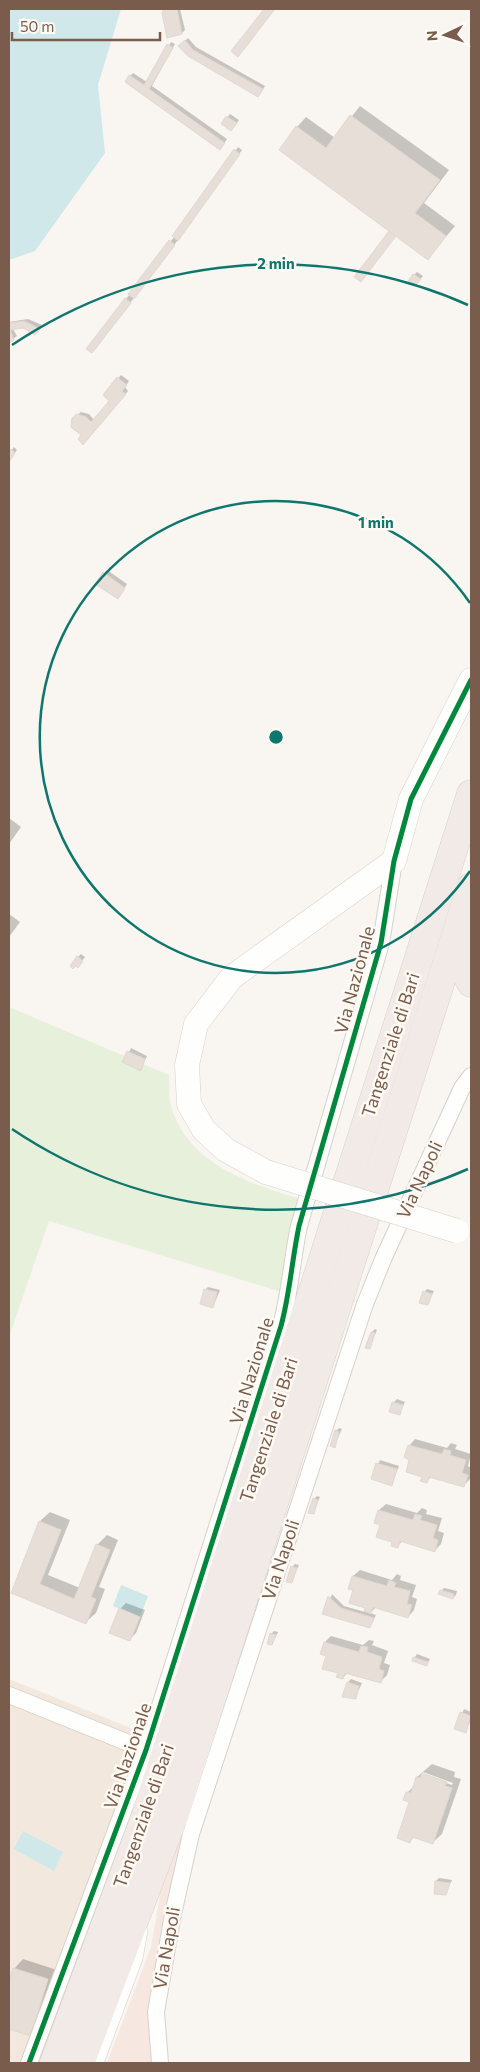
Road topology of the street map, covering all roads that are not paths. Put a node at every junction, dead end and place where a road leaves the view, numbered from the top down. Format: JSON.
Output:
{"nodes":[{"id":1,"x":471,"y":680,"type":"edge"},
{"id":2,"x":471,"y":794,"type":"edge"},
{"id":3,"x":394,"y":861,"type":"junction"},
{"id":4,"x":471,"y":887,"type":"edge"},
{"id":5,"x":459,"y":927,"type":"junction"},
{"id":6,"x":471,"y":983,"type":"edge"},
{"id":7,"x":471,"y":996,"type":"edge"},
{"id":8,"x":427,"y":1030,"type":"junction"},
{"id":9,"x":471,"y":1076,"type":"edge"},
{"id":10,"x":464,"y":1232,"type":"edge"},
{"id":11,"x":9,"y":1695,"type":"edge"},
{"id":12,"x":146,"y":1750,"type":"junction"},
{"id":13,"x":152,"y":1878,"type":"junction"},
{"id":14,"x":29,"y":2063,"type":"edge"},
{"id":15,"x":54,"y":2063,"type":"edge"},
{"id":16,"x":80,"y":2063,"type":"edge"},
{"id":17,"x":99,"y":2063,"type":"edge"},
{"id":18,"x":160,"y":2063,"type":"edge"}],
"edges":[{"from":1,"to":3,"type":"street","name":"Via Nazionale"},
{"from":2,"to":15,"type":"highway","name":"Tangenziale di Bari"},
{"from":3,"to":10,"type":"street","bridge":true},
{"from":3,"to":12,"type":"street","name":"Via Nazionale"},
{"from":4,"to":5,"type":"highway","name":"Tangenziale di Bari"},
{"from":5,"to":6,"type":"highway"},
{"from":5,"to":8,"type":"highway","name":"Tangenziale di Bari"},
{"from":7,"to":8,"type":"highway"},
{"from":8,"to":13,"type":"highway","name":"Tangenziale di Bari"},
{"from":9,"to":18,"type":"street","name":"Via Napoli"},
{"from":11,"to":12,"type":"street"},
{"from":12,"to":14,"type":"street","name":"Via Nazionale"},
{"from":13,"to":16,"type":"highway","name":"Tangenziale di Bari"},
{"from":13,"to":17,"type":"lane"}]}
